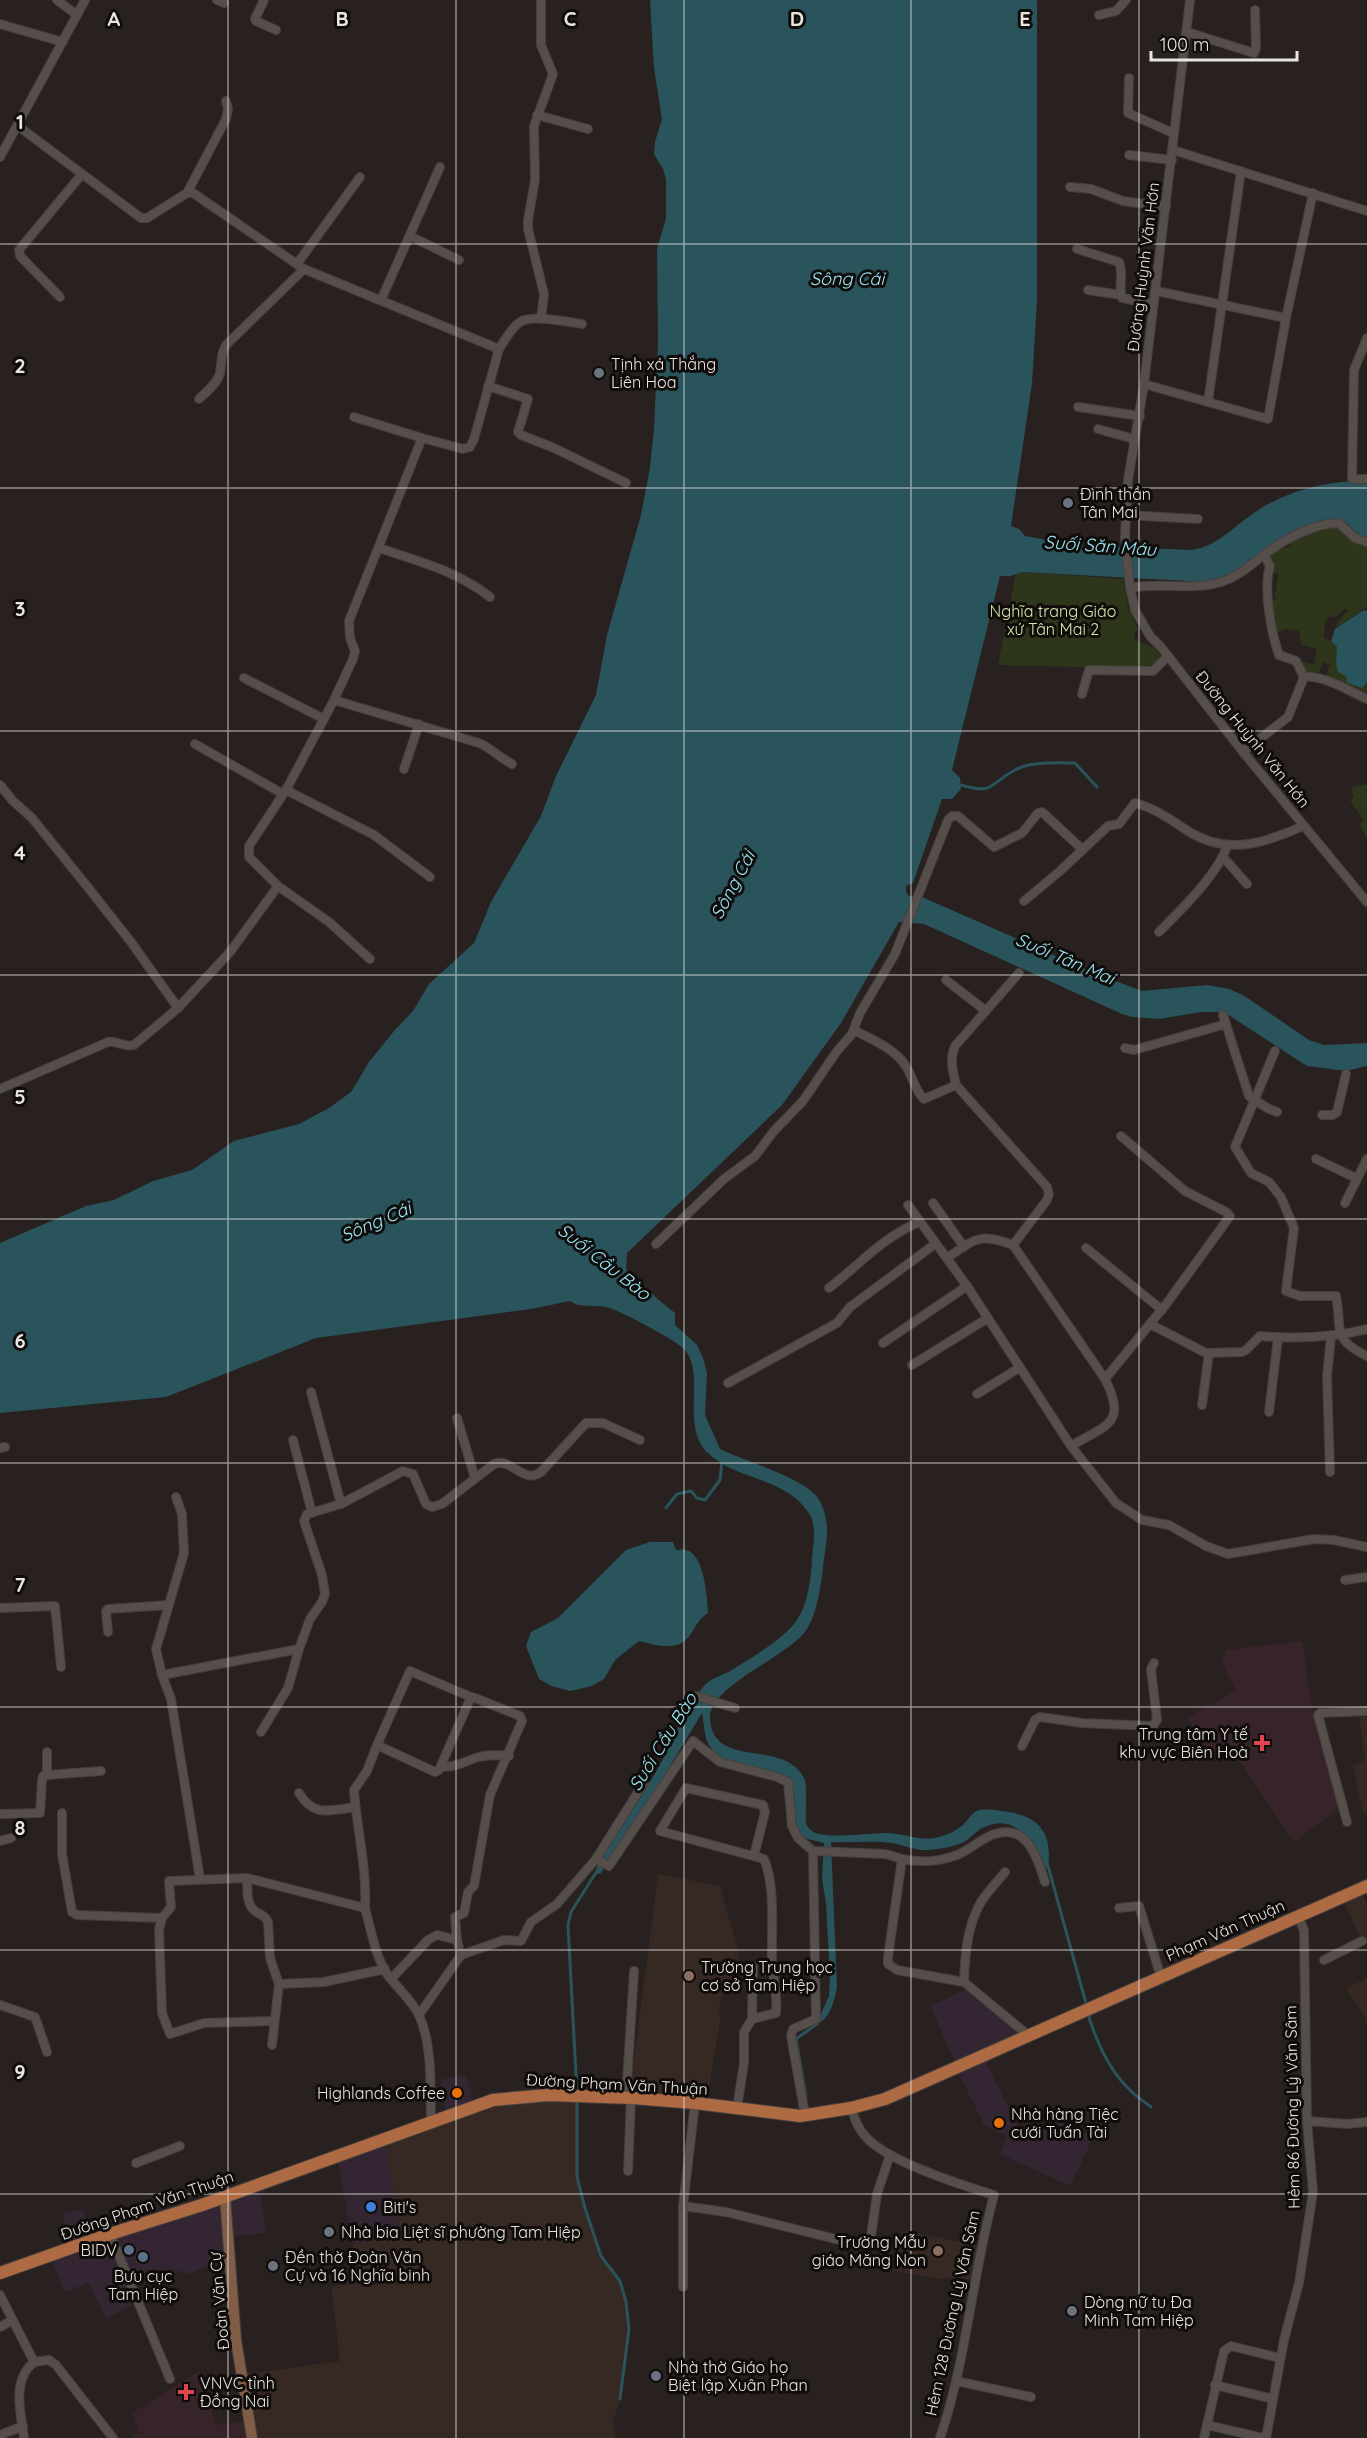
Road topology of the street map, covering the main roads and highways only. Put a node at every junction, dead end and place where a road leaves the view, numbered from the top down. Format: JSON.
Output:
{"nodes":[{"id":1,"x":1367,"y":1886,"type":"edge"},
{"id":2,"x":1098,"y":2006,"type":"joint"},
{"id":3,"x":0,"y":2273,"type":"edge"}],
"edges":[{"from":1,"to":2,"type":"main road","name":"Phạm Văn Thuận"},
{"from":2,"to":3,"type":"main road","name":"Đường Phạm Văn Thuận"}]}
